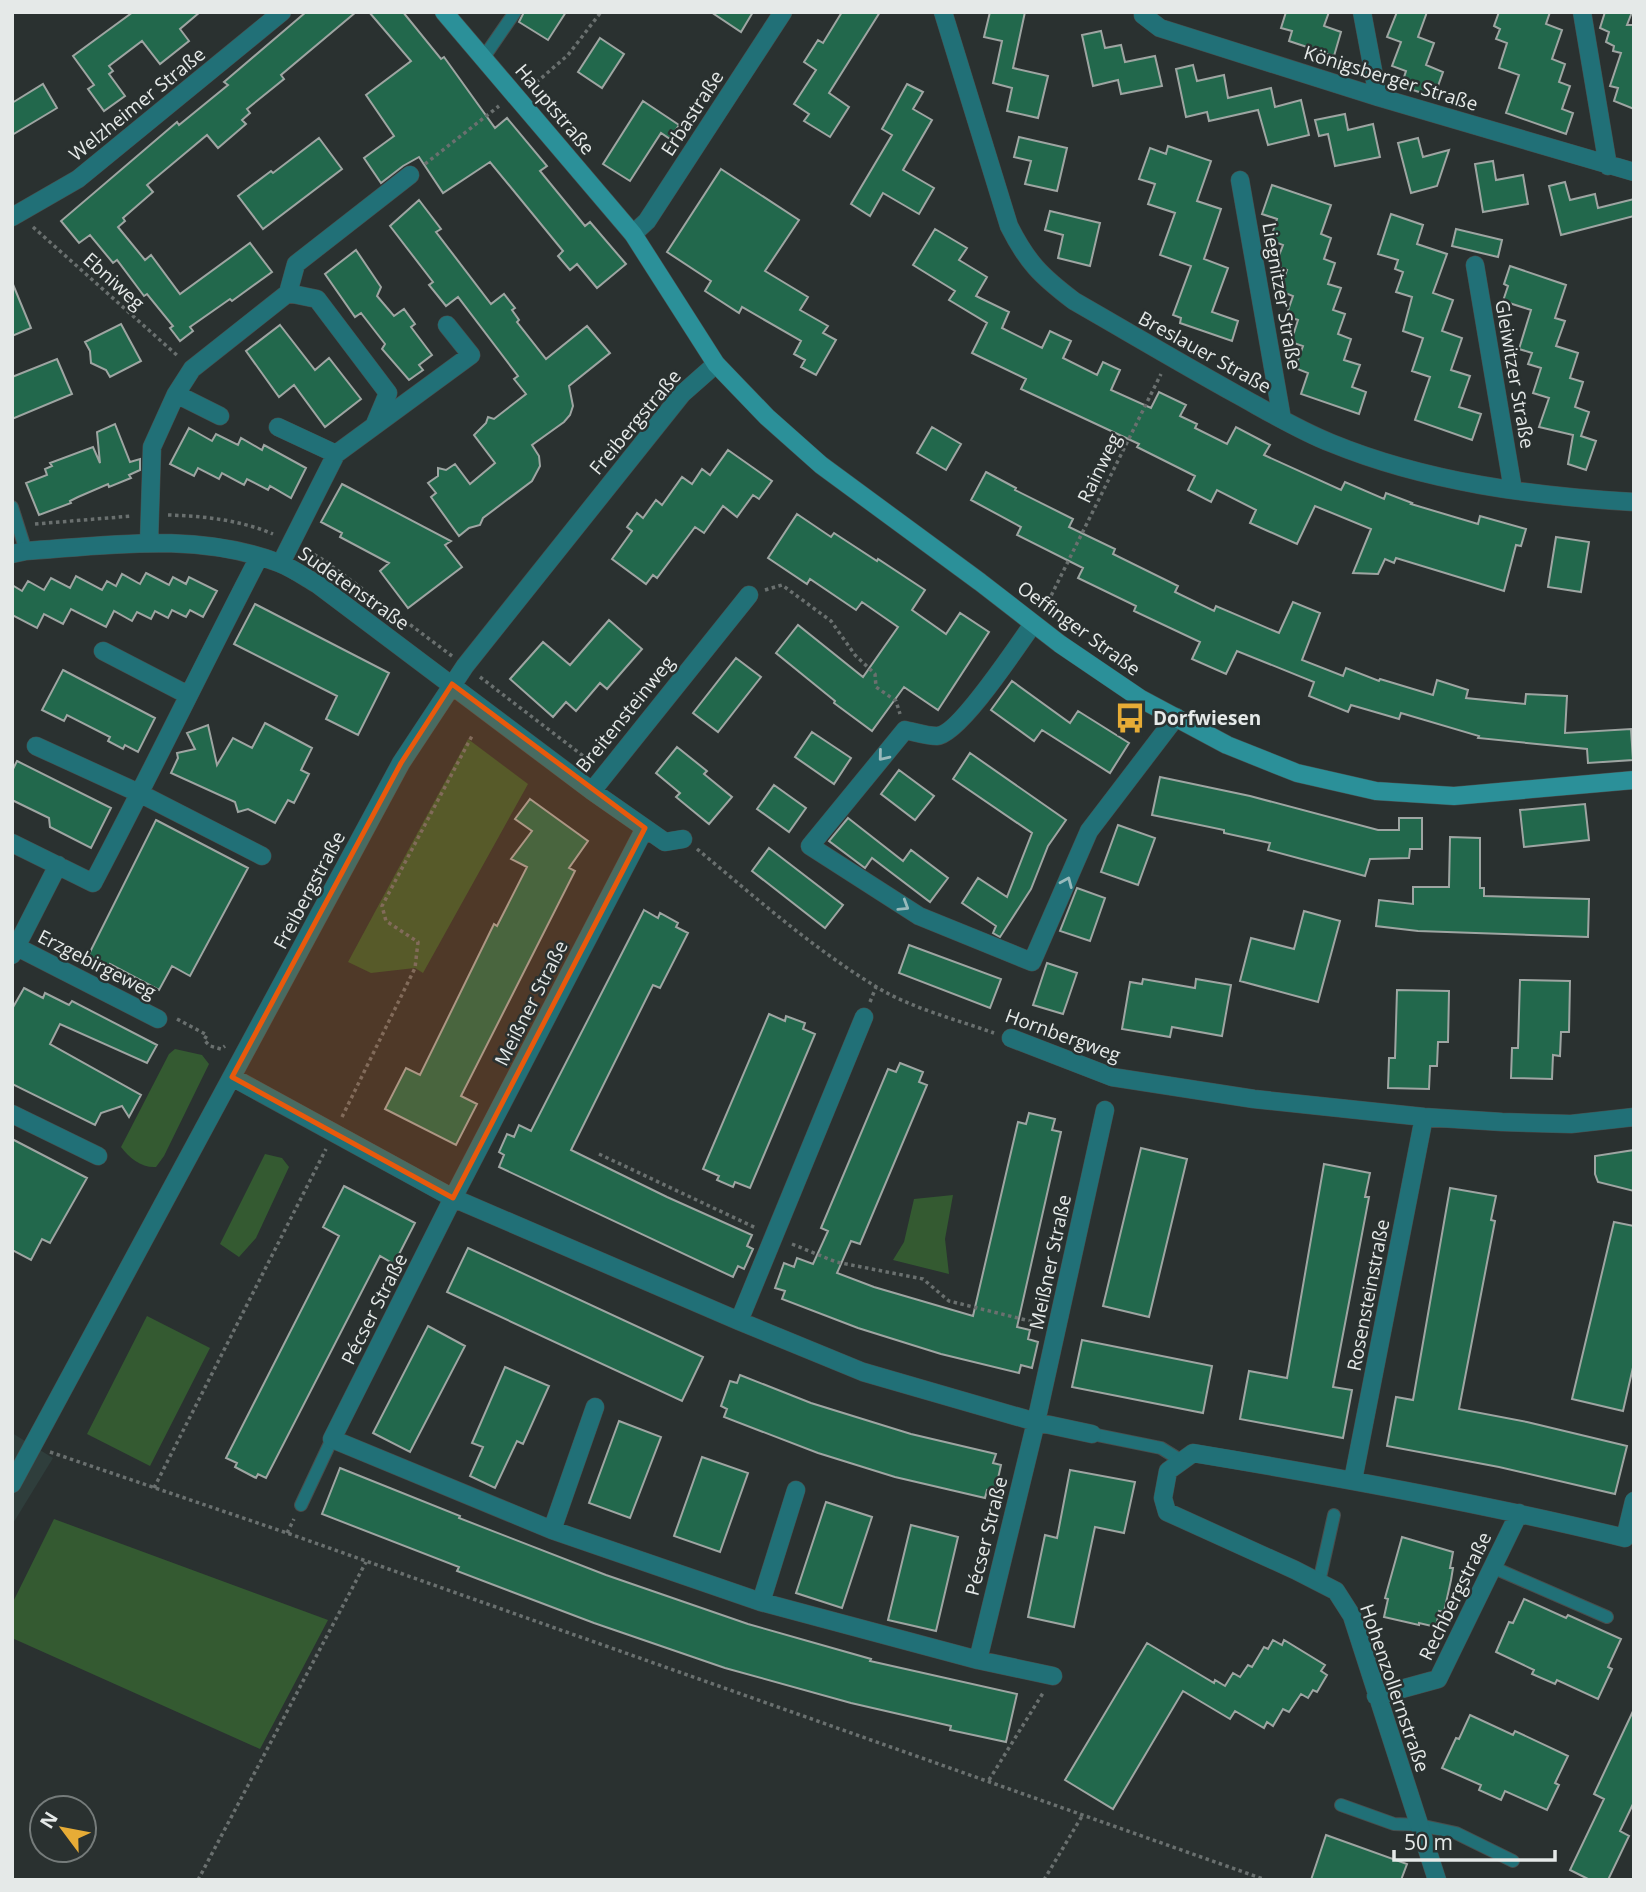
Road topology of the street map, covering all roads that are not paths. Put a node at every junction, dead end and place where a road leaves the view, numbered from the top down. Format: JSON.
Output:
{"nodes":[{"id":1,"x":282,"y":12,"type":"edge"},
{"id":2,"x":444,"y":12,"type":"edge"},
{"id":3,"x":514,"y":12,"type":"edge"},
{"id":4,"x":783,"y":12,"type":"edge"},
{"id":5,"x":943,"y":12,"type":"edge"},
{"id":6,"x":1143,"y":12,"type":"edge"},
{"id":7,"x":1362,"y":12,"type":"edge"},
{"id":8,"x":1582,"y":12,"type":"edge"},
{"id":9,"x":484,"y":57,"type":"junction"},
{"id":10,"x":1378,"y":97,"type":"junction"},
{"id":11,"x":1608,"y":166,"type":"junction"},
{"id":12,"x":1634,"y":172,"type":"edge"},
{"id":13,"x":410,"y":176,"type":"road end"},
{"id":14,"x":1240,"y":180,"type":"dead end"},
{"id":15,"x":15,"y":215,"type":"edge"},
{"id":16,"x":633,"y":234,"type":"junction"},
{"id":17,"x":1475,"y":265,"type":"dead end"},
{"id":18,"x":288,"y":293,"type":"junction"},
{"id":19,"x":447,"y":325,"type":"dead end"},
{"id":20,"x":716,"y":363,"type":"junction"},
{"id":21,"x":176,"y":394,"type":"junction"},
{"id":22,"x":220,"y":416,"type":"dead end"},
{"id":23,"x":1282,"y":419,"type":"junction"},
{"id":24,"x":374,"y":426,"type":"junction"},
{"id":25,"x":278,"y":427,"type":"dead end"},
{"id":26,"x":336,"y":454,"type":"junction"},
{"id":27,"x":1513,"y":490,"type":"junction"},
{"id":28,"x":1633,"y":498,"type":"edge"},
{"id":29,"x":12,"y":507,"type":"edge"},
{"id":30,"x":149,"y":542,"type":"junction"},
{"id":31,"x":19,"y":552,"type":"edge"},
{"id":32,"x":259,"y":557,"type":"junction"},
{"id":33,"x":281,"y":563,"type":"junction"},
{"id":34,"x":749,"y":596,"type":"road end"},
{"id":35,"x":1033,"y":624,"type":"junction"},
{"id":36,"x":103,"y":651,"type":"dead end"},
{"id":37,"x":452,"y":684,"type":"junction"},
{"id":38,"x":188,"y":695,"type":"junction"},
{"id":39,"x":1176,"y":717,"type":"junction"},
{"id":40,"x":36,"y":746,"type":"dead end"},
{"id":41,"x":1634,"y":780,"type":"edge"},
{"id":42,"x":592,"y":791,"type":"junction"},
{"id":43,"x":141,"y":793,"type":"junction"},
{"id":44,"x":645,"y":828,"type":"junction"},
{"id":45,"x":684,"y":839,"type":"road end"},
{"id":46,"x":12,"y":843,"type":"edge"},
{"id":47,"x":262,"y":856,"type":"dead end"},
{"id":48,"x":58,"y":865,"type":"junction"},
{"id":49,"x":14,"y":951,"type":"edge"},
{"id":50,"x":864,"y":1017,"type":"dead end"},
{"id":51,"x":166,"y":1018,"type":"road end"},
{"id":52,"x":1011,"y":1038,"type":"road end"},
{"id":53,"x":232,"y":1077,"type":"junction"},
{"id":54,"x":1105,"y":1110,"type":"dead end"},
{"id":55,"x":12,"y":1114,"type":"edge"},
{"id":56,"x":1424,"y":1117,"type":"junction"},
{"id":57,"x":1634,"y":1117,"type":"edge"},
{"id":58,"x":97,"y":1156,"type":"dead end"},
{"id":59,"x":453,"y":1198,"type":"junction"},
{"id":60,"x":738,"y":1321,"type":"junction"},
{"id":61,"x":595,"y":1407,"type":"dead end"},
{"id":62,"x":1036,"y":1422,"type":"junction"},
{"id":63,"x":1093,"y":1434,"type":"joint"},
{"id":64,"x":332,"y":1439,"type":"junction"},
{"id":65,"x":1182,"y":1461,"type":"junction"},
{"id":66,"x":1353,"y":1480,"type":"junction"},
{"id":67,"x":12,"y":1484,"type":"edge"},
{"id":68,"x":796,"y":1490,"type":"dead end"},
{"id":69,"x":1634,"y":1502,"type":"edge"},
{"id":70,"x":301,"y":1505,"type":"dead end"},
{"id":71,"x":1519,"y":1513,"type":"junction"},
{"id":72,"x":1334,"y":1515,"type":"dead end"},
{"id":73,"x":552,"y":1530,"type":"junction"},
{"id":74,"x":1629,"y":1539,"type":"edge"},
{"id":75,"x":1492,"y":1567,"type":"junction"},
{"id":76,"x":1319,"y":1582,"type":"junction"},
{"id":77,"x":761,"y":1602,"type":"junction"},
{"id":78,"x":1607,"y":1617,"type":"dead end"},
{"id":79,"x":978,"y":1660,"type":"junction"},
{"id":80,"x":1054,"y":1676,"type":"road end"},
{"id":81,"x":1376,"y":1696,"type":"junction"},
{"id":82,"x":1340,"y":1805,"type":"dead end"},
{"id":83,"x":1419,"y":1825,"type":"junction"},
{"id":84,"x":1513,"y":1861,"type":"dead end"},
{"id":85,"x":1437,"y":1880,"type":"edge"}],
"edges":[{"from":1,"to":15,"type":"street","name":"Welzheimer Straße"},
{"from":2,"to":9,"type":"street","name":"Hauptstraße"},
{"from":3,"to":9,"type":"lane"},
{"from":4,"to":16,"type":"street","name":"Erbastraße"},
{"from":5,"to":23,"type":"street","name":"Breslauer Straße"},
{"from":6,"to":10,"type":"street","name":"Königsberger Straße"},
{"from":7,"to":10,"type":"street"},
{"from":8,"to":11,"type":"street"},
{"from":9,"to":16,"type":"street","name":"Hauptstraße"},
{"from":10,"to":11,"type":"street","name":"Königsberger Straße"},
{"from":11,"to":12,"type":"street","name":"Königsberger Straße"},
{"from":13,"to":18,"type":"street"},
{"from":14,"to":23,"type":"street","name":"Liegnitzer Straße"},
{"from":16,"to":20,"type":"street","name":"Oeffinger Straße"},
{"from":17,"to":27,"type":"street","name":"Gleiwitzer Straße"},
{"from":18,"to":21,"type":"street"},
{"from":18,"to":24,"type":"street"},
{"from":19,"to":24,"type":"street"},
{"from":20,"to":35,"type":"street","name":"Oeffinger Straße"},
{"from":20,"to":37,"type":"street","name":"Freibergstraße"},
{"from":21,"to":22,"type":"street"},
{"from":21,"to":30,"type":"street"},
{"from":23,"to":27,"type":"street","name":"Breslauer Straße"},
{"from":24,"to":26,"type":"street"},
{"from":25,"to":26,"type":"street"},
{"from":26,"to":33,"type":"street"},
{"from":27,"to":28,"type":"street","name":"Breslauer Straße"},
{"from":29,"to":31,"type":"lane"},
{"from":30,"to":31,"type":"street","name":"Sudetenstraße"},
{"from":30,"to":32,"type":"street","name":"Sudetenstraße"},
{"from":32,"to":33,"type":"street","name":"Sudetenstraße"},
{"from":32,"to":38,"type":"street"},
{"from":33,"to":37,"type":"street","name":"Sudetenstraße"},
{"from":34,"to":42,"type":"street","name":"Breitensteinweg"},
{"from":35,"to":39,"type":"street","name":"Oeffinger Straße"},
{"from":35,"to":39,"type":"street","one_way":true},
{"from":36,"to":38,"type":"street"},
{"from":37,"to":42,"type":"street","name":"Breitensteinweg"},
{"from":37,"to":53,"type":"street","name":"Freibergstraße"},
{"from":38,"to":43,"type":"street"},
{"from":39,"to":41,"type":"street","name":"Oeffinger Straße"},
{"from":40,"to":43,"type":"street"},
{"from":42,"to":44,"type":"street"},
{"from":43,"to":47,"type":"street"},
{"from":43,"to":48,"type":"street"},
{"from":44,"to":45,"type":"street"},
{"from":44,"to":59,"type":"street","name":"Meißner Straße"},
{"from":46,"to":48,"type":"street"},
{"from":48,"to":49,"type":"street","name":"Erzgebirgeweg"},
{"from":49,"to":51,"type":"street","name":"Erzgebirgeweg"},
{"from":50,"to":60,"type":"street"},
{"from":52,"to":56,"type":"street","name":"Hornbergweg"},
{"from":53,"to":59,"type":"street"},
{"from":53,"to":67,"type":"street","name":"Freibergstraße"},
{"from":54,"to":62,"type":"street","name":"Meißner Straße"},
{"from":55,"to":58,"type":"street"},
{"from":56,"to":57,"type":"street","name":"Hornbergweg"},
{"from":56,"to":66,"type":"street","name":"Rosensteinstraße"},
{"from":59,"to":60,"type":"street"},
{"from":59,"to":64,"type":"street","name":"Pécser Straße"},
{"from":60,"to":62,"type":"street"},
{"from":61,"to":73,"type":"street"},
{"from":62,"to":63,"type":"street"},
{"from":62,"to":79,"type":"street","name":"Pécser Straße"},
{"from":63,"to":65,"type":"lane"},
{"from":64,"to":70,"type":"lane","name":"Pécser Straße"},
{"from":64,"to":73,"type":"street"},
{"from":65,"to":66,"type":"street"},
{"from":65,"to":76,"type":"street","name":"Hohenzollernstraße"},
{"from":66,"to":71,"type":"street"},
{"from":68,"to":77,"type":"street"},
{"from":69,"to":74,"type":"street"},
{"from":71,"to":74,"type":"street"},
{"from":71,"to":75,"type":"street","name":"Rechbergstraße"},
{"from":72,"to":76,"type":"lane"},
{"from":73,"to":77,"type":"street"},
{"from":75,"to":78,"type":"lane"},
{"from":75,"to":81,"type":"street","name":"Rechbergstraße"},
{"from":76,"to":81,"type":"street","name":"Hohenzollernstraße"},
{"from":77,"to":79,"type":"street"},
{"from":79,"to":80,"type":"street"},
{"from":81,"to":83,"type":"street","name":"Hohenzollernstraße"},
{"from":82,"to":83,"type":"lane"},
{"from":83,"to":84,"type":"lane"},
{"from":83,"to":85,"type":"street","name":"Hohenzollernstraße"}]}
